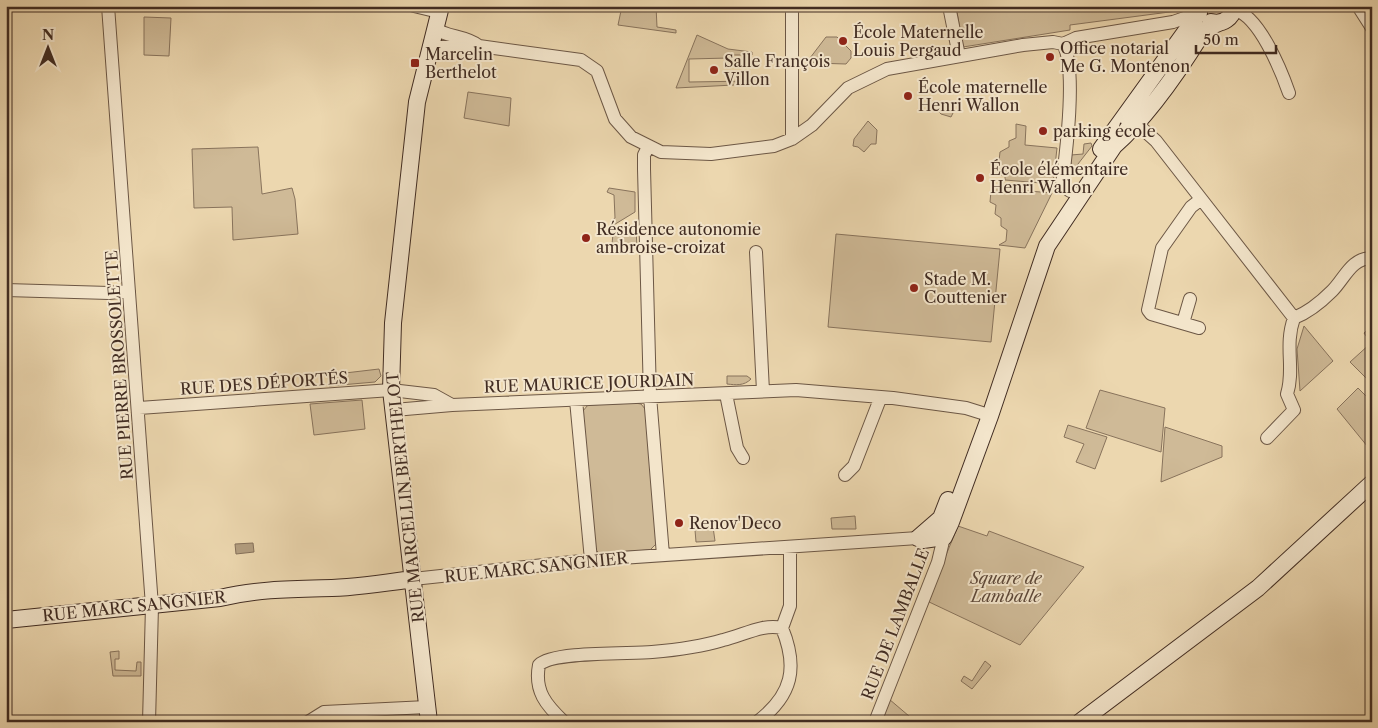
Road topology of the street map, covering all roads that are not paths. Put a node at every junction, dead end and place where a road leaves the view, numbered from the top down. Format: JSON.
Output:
{"nodes":[{"id":1,"x":108,"y":6,"type":"edge"},
{"id":2,"x":414,"y":6,"type":"edge"},
{"id":3,"x":792,"y":6,"type":"edge"},
{"id":4,"x":949,"y":6,"type":"edge"},
{"id":5,"x":1358,"y":6,"type":"edge"},
{"id":6,"x":1239,"y":8,"type":"edge"},
{"id":7,"x":440,"y":9,"type":"edge"},
{"id":8,"x":1198,"y":10,"type":"edge"},
{"id":9,"x":1222,"y":22,"type":"junction"},
{"id":10,"x":434,"y":28,"type":"junction"},
{"id":11,"x":1372,"y":28,"type":"edge"},
{"id":12,"x":1063,"y":44,"type":"junction"},
{"id":13,"x":478,"y":46,"type":"junction"},
{"id":14,"x":429,"y":47,"type":"junction"},
{"id":15,"x":959,"y":56,"type":"junction"},
{"id":16,"x":1289,"y":93,"type":"dead end"},
{"id":17,"x":1136,"y":123,"type":"junction"},
{"id":18,"x":792,"y":139,"type":"junction"},
{"id":19,"x":648,"y":147,"type":"junction"},
{"id":20,"x":1075,"y":194,"type":"junction"},
{"id":21,"x":1200,"y":200,"type":"junction"},
{"id":22,"x":756,"y":252,"type":"dead end"},
{"id":23,"x":1372,"y":258,"type":"edge"},
{"id":24,"x":6,"y":290,"type":"edge"},
{"id":25,"x":130,"y":291,"type":"junction"},
{"id":26,"x":1190,"y":299,"type":"dead end"},
{"id":27,"x":1294,"y":318,"type":"junction"},
{"id":28,"x":1183,"y":323,"type":"junction"},
{"id":29,"x":1199,"y":328,"type":"dead end"},
{"id":30,"x":391,"y":390,"type":"junction"},
{"id":31,"x":763,"y":391,"type":"junction"},
{"id":32,"x":726,"y":394,"type":"junction"},
{"id":33,"x":650,"y":396,"type":"junction"},
{"id":34,"x":880,"y":398,"type":"junction"},
{"id":35,"x":576,"y":400,"type":"junction"},
{"id":36,"x":452,"y":405,"type":"junction"},
{"id":37,"x":139,"y":408,"type":"junction"},
{"id":38,"x":394,"y":410,"type":"junction"},
{"id":39,"x":986,"y":415,"type":"junction"},
{"id":40,"x":1267,"y":438,"type":"dead end"},
{"id":41,"x":743,"y":458,"type":"dead end"},
{"id":42,"x":845,"y":475,"type":"dead end"},
{"id":43,"x":1372,"y":483,"type":"edge"},
{"id":44,"x":944,"y":537,"type":"junction"},
{"id":45,"x":918,"y":538,"type":"junction"},
{"id":46,"x":790,"y":547,"type":"junction"},
{"id":47,"x":663,"y":555,"type":"junction"},
{"id":48,"x":591,"y":560,"type":"junction"},
{"id":49,"x":413,"y":579,"type":"junction"},
{"id":50,"x":152,"y":606,"type":"junction"},
{"id":51,"x":6,"y":620,"type":"edge"},
{"id":52,"x":782,"y":628,"type":"junction"},
{"id":53,"x":428,"y":714,"type":"edge"},
{"id":54,"x":149,"y":722,"type":"edge"},
{"id":55,"x":308,"y":722,"type":"edge"},
{"id":56,"x":564,"y":722,"type":"edge"},
{"id":57,"x":757,"y":722,"type":"edge"},
{"id":58,"x":874,"y":722,"type":"edge"},
{"id":59,"x":1080,"y":722,"type":"edge"}],
"edges":[{"from":1,"to":25,"type":"street","name":"RUE PIERRE BROSSOLETTE"},
{"from":2,"to":7,"type":"street"},
{"from":3,"to":18,"type":"street"},
{"from":4,"to":15,"type":"street"},
{"from":5,"to":11,"type":"street"},
{"from":6,"to":9,"type":"street"},
{"from":6,"to":16,"type":"street"},
{"from":7,"to":10,"type":"street","name":"RUE MARCELLIN BERTHELOT"},
{"from":8,"to":9,"type":"street"},
{"from":8,"to":12,"type":"street"},
{"from":8,"to":20,"type":"street"},
{"from":9,"to":17,"type":"street"},
{"from":10,"to":13,"type":"street"},
{"from":10,"to":14,"type":"street","name":"RUE MARCELLIN BERTHELOT"},
{"from":12,"to":15,"type":"street"},
{"from":12,"to":20,"type":"street"},
{"from":13,"to":14,"type":"street"},
{"from":13,"to":19,"type":"street"},
{"from":14,"to":30,"type":"street","name":"RUE MARCELLIN BERTHELOT"},
{"from":15,"to":18,"type":"street"},
{"from":17,"to":20,"type":"street"},
{"from":17,"to":21,"type":"street"},
{"from":18,"to":19,"type":"street"},
{"from":19,"to":33,"type":"street"},
{"from":20,"to":39,"type":"street"},
{"from":21,"to":27,"type":"street"},
{"from":21,"to":28,"type":"street"},
{"from":22,"to":31,"type":"street"},
{"from":23,"to":27,"type":"street"},
{"from":24,"to":25,"type":"street"},
{"from":25,"to":37,"type":"street","name":"RUE PIERRE BROSSOLETTE"},
{"from":26,"to":28,"type":"street"},
{"from":27,"to":40,"type":"street"},
{"from":28,"to":29,"type":"street"},
{"from":30,"to":36,"type":"street","name":"RUE MAURICE JOURDAIN"},
{"from":30,"to":37,"type":"street","name":"RUE DES DÉPORTÉS"},
{"from":30,"to":38,"type":"street","name":"RUE MARCELLIN BERTHELOT"},
{"from":31,"to":32,"type":"street","name":"RUE MAURICE JOURDAIN"},
{"from":31,"to":34,"type":"street","name":"RUE MAURICE JOURDAIN"},
{"from":32,"to":33,"type":"street","name":"RUE MAURICE JOURDAIN"},
{"from":32,"to":41,"type":"street"},
{"from":33,"to":35,"type":"street","name":"RUE MAURICE JOURDAIN"},
{"from":33,"to":47,"type":"street"},
{"from":34,"to":39,"type":"street","name":"RUE MAURICE JOURDAIN"},
{"from":34,"to":42,"type":"street"},
{"from":35,"to":36,"type":"street","name":"RUE MAURICE JOURDAIN"},
{"from":35,"to":48,"type":"street"},
{"from":36,"to":38,"type":"street","name":"RUE MAURICE JOURDAIN"},
{"from":37,"to":50,"type":"street","name":"RUE PIERRE BROSSOLETTE"},
{"from":38,"to":49,"type":"street","name":"RUE MARCELLIN BERTHELOT"},
{"from":39,"to":44,"type":"street"},
{"from":39,"to":45,"type":"street"},
{"from":43,"to":59,"type":"street"},
{"from":44,"to":45,"type":"street"},
{"from":44,"to":58,"type":"street","name":"RUE DE LAMBALLE"},
{"from":45,"to":46,"type":"street","name":"RUE MARC SANGNIER"},
{"from":46,"to":47,"type":"street","name":"RUE MARC SANGNIER"},
{"from":46,"to":52,"type":"street"},
{"from":47,"to":48,"type":"street","name":"RUE MARC SANGNIER"},
{"from":48,"to":49,"type":"street","name":"RUE MARC SANGNIER"},
{"from":49,"to":50,"type":"street","name":"RUE MARC SANGNIER"},
{"from":49,"to":53,"type":"street","name":"RUE MARCELLIN BERTHELOT"},
{"from":50,"to":51,"type":"street","name":"RUE MARC SANGNIER"},
{"from":50,"to":54,"type":"street","name":"RUE PIERRE BROSSOLETTE"},
{"from":52,"to":56,"type":"street"},
{"from":52,"to":57,"type":"street"},
{"from":53,"to":55,"type":"street"}]}
